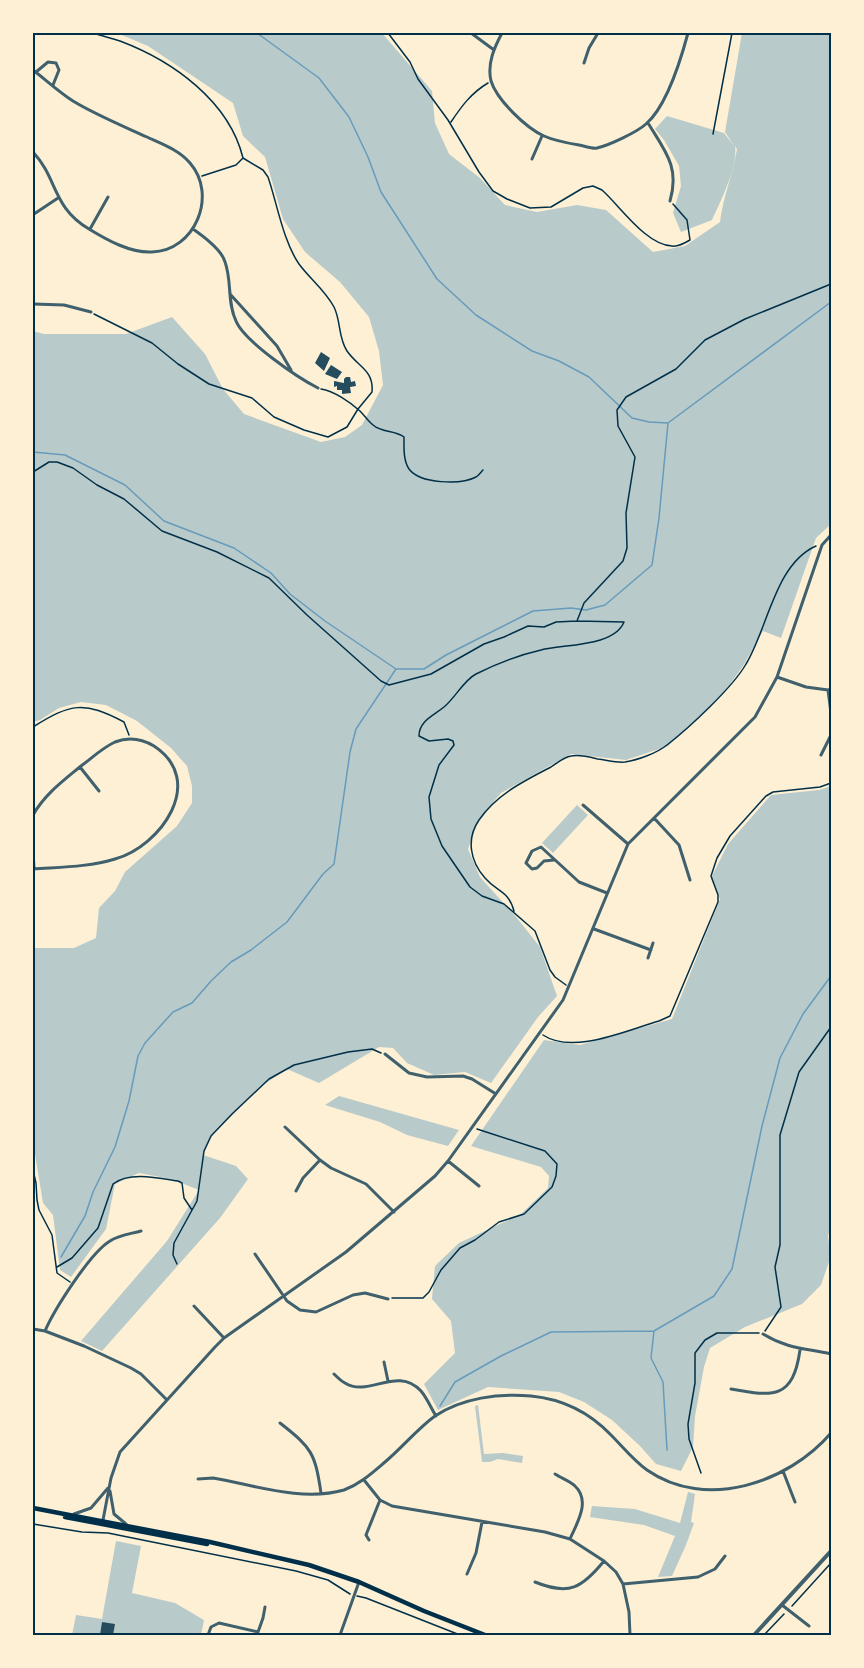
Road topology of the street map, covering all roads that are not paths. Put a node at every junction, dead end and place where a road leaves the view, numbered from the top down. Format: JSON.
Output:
{"nodes":[{"id":1,"x":471,"y":33,"type":"edge"},
{"id":2,"x":502,"y":33,"type":"edge"},
{"id":3,"x":598,"y":33,"type":"edge"},
{"id":4,"x":688,"y":33,"type":"edge"},
{"id":5,"x":494,"y":50,"type":"junction"},
{"id":6,"x":584,"y":63,"type":"dead end"},
{"id":7,"x":34,"y":71,"type":"edge"},
{"id":8,"x":53,"y":85,"type":"junction"},
{"id":9,"x":648,"y":123,"type":"junction"},
{"id":10,"x":542,"y":136,"type":"junction"},
{"id":11,"x":33,"y":152,"type":"edge"},
{"id":12,"x":532,"y":159,"type":"dead end"},
{"id":13,"x":108,"y":197,"type":"dead end"},
{"id":14,"x":58,"y":198,"type":"junction"},
{"id":15,"x":670,"y":201,"type":"road end"},
{"id":16,"x":34,"y":214,"type":"edge"},
{"id":17,"x":90,"y":229,"type":"junction"},
{"id":18,"x":193,"y":229,"type":"junction"},
{"id":19,"x":230,"y":294,"type":"junction"},
{"id":20,"x":33,"y":304,"type":"edge"},
{"id":21,"x":91,"y":312,"type":"road end"},
{"id":22,"x":292,"y":372,"type":"junction"},
{"id":23,"x":318,"y":388,"type":"road end"},
{"id":24,"x":831,"y":535,"type":"edge"},
{"id":25,"x":777,"y":677,"type":"junction"},
{"id":26,"x":829,"y":690,"type":"edge"},
{"id":27,"x":831,"y":713,"type":"edge"},
{"id":28,"x":831,"y":735,"type":"edge"},
{"id":29,"x":821,"y":755,"type":"dead end"},
{"id":30,"x":80,"y":767,"type":"junction"},
{"id":31,"x":99,"y":791,"type":"dead end"},
{"id":32,"x":584,"y":805,"type":"dead end"},
{"id":33,"x":33,"y":815,"type":"edge"},
{"id":34,"x":654,"y":818,"type":"junction"},
{"id":35,"x":628,"y":844,"type":"junction"},
{"id":36,"x":33,"y":850,"type":"edge"},
{"id":37,"x":554,"y":860,"type":"junction"},
{"id":38,"x":34,"y":869,"type":"edge"},
{"id":39,"x":690,"y":880,"type":"dead end"},
{"id":40,"x":607,"y":893,"type":"junction"},
{"id":41,"x":594,"y":929,"type":"junction"},
{"id":42,"x":653,"y":943,"type":"dead end"},
{"id":43,"x":651,"y":950,"type":"junction"},
{"id":44,"x":648,"y":958,"type":"dead end"},
{"id":45,"x":385,"y":1054,"type":"road end"},
{"id":46,"x":496,"y":1094,"type":"junction"},
{"id":47,"x":285,"y":1128,"type":"dead end"},
{"id":48,"x":320,"y":1160,"type":"junction"},
{"id":49,"x":448,"y":1161,"type":"junction"},
{"id":50,"x":479,"y":1186,"type":"dead end"},
{"id":51,"x":296,"y":1191,"type":"dead end"},
{"id":52,"x":394,"y":1212,"type":"junction"},
{"id":53,"x":141,"y":1231,"type":"dead end"},
{"id":54,"x":255,"y":1254,"type":"dead end"},
{"id":55,"x":285,"y":1296,"type":"junction"},
{"id":56,"x":388,"y":1299,"type":"road end"},
{"id":57,"x":194,"y":1306,"type":"dead end"},
{"id":58,"x":33,"y":1329,"type":"edge"},
{"id":59,"x":45,"y":1331,"type":"junction"},
{"id":60,"x":763,"y":1334,"type":"road end"},
{"id":61,"x":224,"y":1338,"type":"junction"},
{"id":62,"x":800,"y":1350,"type":"junction"},
{"id":63,"x":831,"y":1354,"type":"edge"},
{"id":64,"x":384,"y":1362,"type":"dead end"},
{"id":65,"x":334,"y":1374,"type":"dead end"},
{"id":66,"x":388,"y":1381,"type":"junction"},
{"id":67,"x":731,"y":1389,"type":"dead end"},
{"id":68,"x":168,"y":1400,"type":"junction"},
{"id":69,"x":435,"y":1416,"type":"junction"},
{"id":70,"x":280,"y":1423,"type":"dead end"},
{"id":71,"x":831,"y":1433,"type":"edge"},
{"id":72,"x":783,"y":1471,"type":"junction"},
{"id":73,"x":555,"y":1474,"type":"dead end"},
{"id":74,"x":198,"y":1479,"type":"dead end"},
{"id":75,"x":364,"y":1480,"type":"junction"},
{"id":76,"x":109,"y":1486,"type":"junction"},
{"id":77,"x":321,"y":1493,"type":"junction"},
{"id":78,"x":380,"y":1500,"type":"junction"},
{"id":79,"x":795,"y":1502,"type":"dead end"},
{"id":80,"x":33,"y":1509,"type":"edge"},
{"id":81,"x":69,"y":1515,"type":"junction"},
{"id":82,"x":482,"y":1522,"type":"junction"},
{"id":83,"x":102,"y":1523,"type":"junction"},
{"id":84,"x":127,"y":1525,"type":"junction"},
{"id":85,"x":570,"y":1539,"type":"junction"},
{"id":86,"x":369,"y":1540,"type":"dead end"},
{"id":87,"x":831,"y":1551,"type":"edge"},
{"id":88,"x":257,"y":1552,"type":"junction"},
{"id":89,"x":725,"y":1556,"type":"dead end"},
{"id":90,"x":604,"y":1561,"type":"junction"},
{"id":91,"x":467,"y":1574,"type":"dead end"},
{"id":92,"x":359,"y":1582,"type":"junction"},
{"id":93,"x":536,"y":1582,"type":"dead end"},
{"id":94,"x":623,"y":1584,"type":"junction"},
{"id":95,"x":782,"y":1605,"type":"junction"},
{"id":96,"x":264,"y":1606,"type":"dead end"},
{"id":97,"x":809,"y":1626,"type":"dead end"},
{"id":98,"x":208,"y":1635,"type":"edge"},
{"id":99,"x":340,"y":1635,"type":"edge"},
{"id":100,"x":485,"y":1635,"type":"edge"},
{"id":101,"x":630,"y":1635,"type":"edge"},
{"id":102,"x":754,"y":1635,"type":"edge"}],
"edges":[{"from":1,"to":5,"type":"street"},
{"from":2,"to":5,"type":"street"},
{"from":3,"to":6,"type":"street"},
{"from":4,"to":9,"type":"street"},
{"from":5,"to":10,"type":"street"},
{"from":7,"to":8,"type":"street"},
{"from":7,"to":8,"type":"street"},
{"from":8,"to":18,"type":"street"},
{"from":9,"to":10,"type":"street"},
{"from":9,"to":15,"type":"street"},
{"from":10,"to":12,"type":"street"},
{"from":11,"to":14,"type":"street"},
{"from":13,"to":17,"type":"street"},
{"from":14,"to":16,"type":"street"},
{"from":14,"to":17,"type":"street"},
{"from":17,"to":18,"type":"street"},
{"from":18,"to":19,"type":"street"},
{"from":19,"to":22,"type":"street"},
{"from":19,"to":22,"type":"street"},
{"from":20,"to":21,"type":"street"},
{"from":22,"to":23,"type":"street"},
{"from":24,"to":25,"type":"street"},
{"from":25,"to":26,"type":"street"},
{"from":25,"to":34,"type":"street"},
{"from":26,"to":27,"type":"street"},
{"from":28,"to":29,"type":"street"},
{"from":30,"to":31,"type":"street"},
{"from":30,"to":33,"type":"street"},
{"from":30,"to":38,"type":"street"},
{"from":32,"to":35,"type":"street"},
{"from":34,"to":35,"type":"street"},
{"from":34,"to":39,"type":"street"},
{"from":35,"to":40,"type":"street"},
{"from":36,"to":38,"type":"street"},
{"from":37,"to":37,"type":"street"},
{"from":37,"to":40,"type":"street"},
{"from":40,"to":41,"type":"street"},
{"from":41,"to":43,"type":"street"},
{"from":41,"to":46,"type":"street"},
{"from":42,"to":43,"type":"street"},
{"from":43,"to":44,"type":"street"},
{"from":45,"to":46,"type":"street"},
{"from":46,"to":49,"type":"street"},
{"from":47,"to":48,"type":"street"},
{"from":48,"to":51,"type":"street"},
{"from":48,"to":52,"type":"street"},
{"from":49,"to":50,"type":"street"},
{"from":49,"to":52,"type":"street"},
{"from":52,"to":55,"type":"street"},
{"from":53,"to":59,"type":"street"},
{"from":54,"to":55,"type":"street"},
{"from":55,"to":56,"type":"street"},
{"from":55,"to":61,"type":"street"},
{"from":57,"to":61,"type":"street"},
{"from":58,"to":59,"type":"street"},
{"from":59,"to":68,"type":"street"},
{"from":60,"to":62,"type":"street"},
{"from":61,"to":68,"type":"street"},
{"from":62,"to":63,"type":"street"},
{"from":62,"to":67,"type":"street"},
{"from":64,"to":66,"type":"street"},
{"from":65,"to":66,"type":"street"},
{"from":66,"to":69,"type":"street"},
{"from":68,"to":76,"type":"street"},
{"from":69,"to":72,"type":"street"},
{"from":69,"to":75,"type":"street"},
{"from":70,"to":77,"type":"street"},
{"from":71,"to":72,"type":"street"},
{"from":72,"to":79,"type":"street"},
{"from":73,"to":85,"type":"street"},
{"from":74,"to":77,"type":"street"},
{"from":75,"to":77,"type":"street"},
{"from":75,"to":78,"type":"street"},
{"from":76,"to":81,"type":"street"},
{"from":76,"to":83,"type":"street"},
{"from":76,"to":84,"type":"street"},
{"from":78,"to":82,"type":"street"},
{"from":78,"to":86,"type":"street"},
{"from":80,"to":81,"type":"main road"},
{"from":80,"to":83,"type":"main road"},
{"from":81,"to":83,"type":"main road"},
{"from":82,"to":85,"type":"street"},
{"from":82,"to":91,"type":"street"},
{"from":83,"to":84,"type":"main road"},
{"from":83,"to":88,"type":"main road"},
{"from":84,"to":88,"type":"main road"},
{"from":85,"to":90,"type":"street"},
{"from":87,"to":95,"type":"street"},
{"from":88,"to":92,"type":"main road"},
{"from":89,"to":94,"type":"street"},
{"from":90,"to":93,"type":"street"},
{"from":90,"to":94,"type":"street"},
{"from":92,"to":99,"type":"street"},
{"from":92,"to":100,"type":"main road"},
{"from":94,"to":101,"type":"street"},
{"from":95,"to":97,"type":"street"},
{"from":95,"to":102,"type":"street"},
{"from":96,"to":98,"type":"street"}]}
